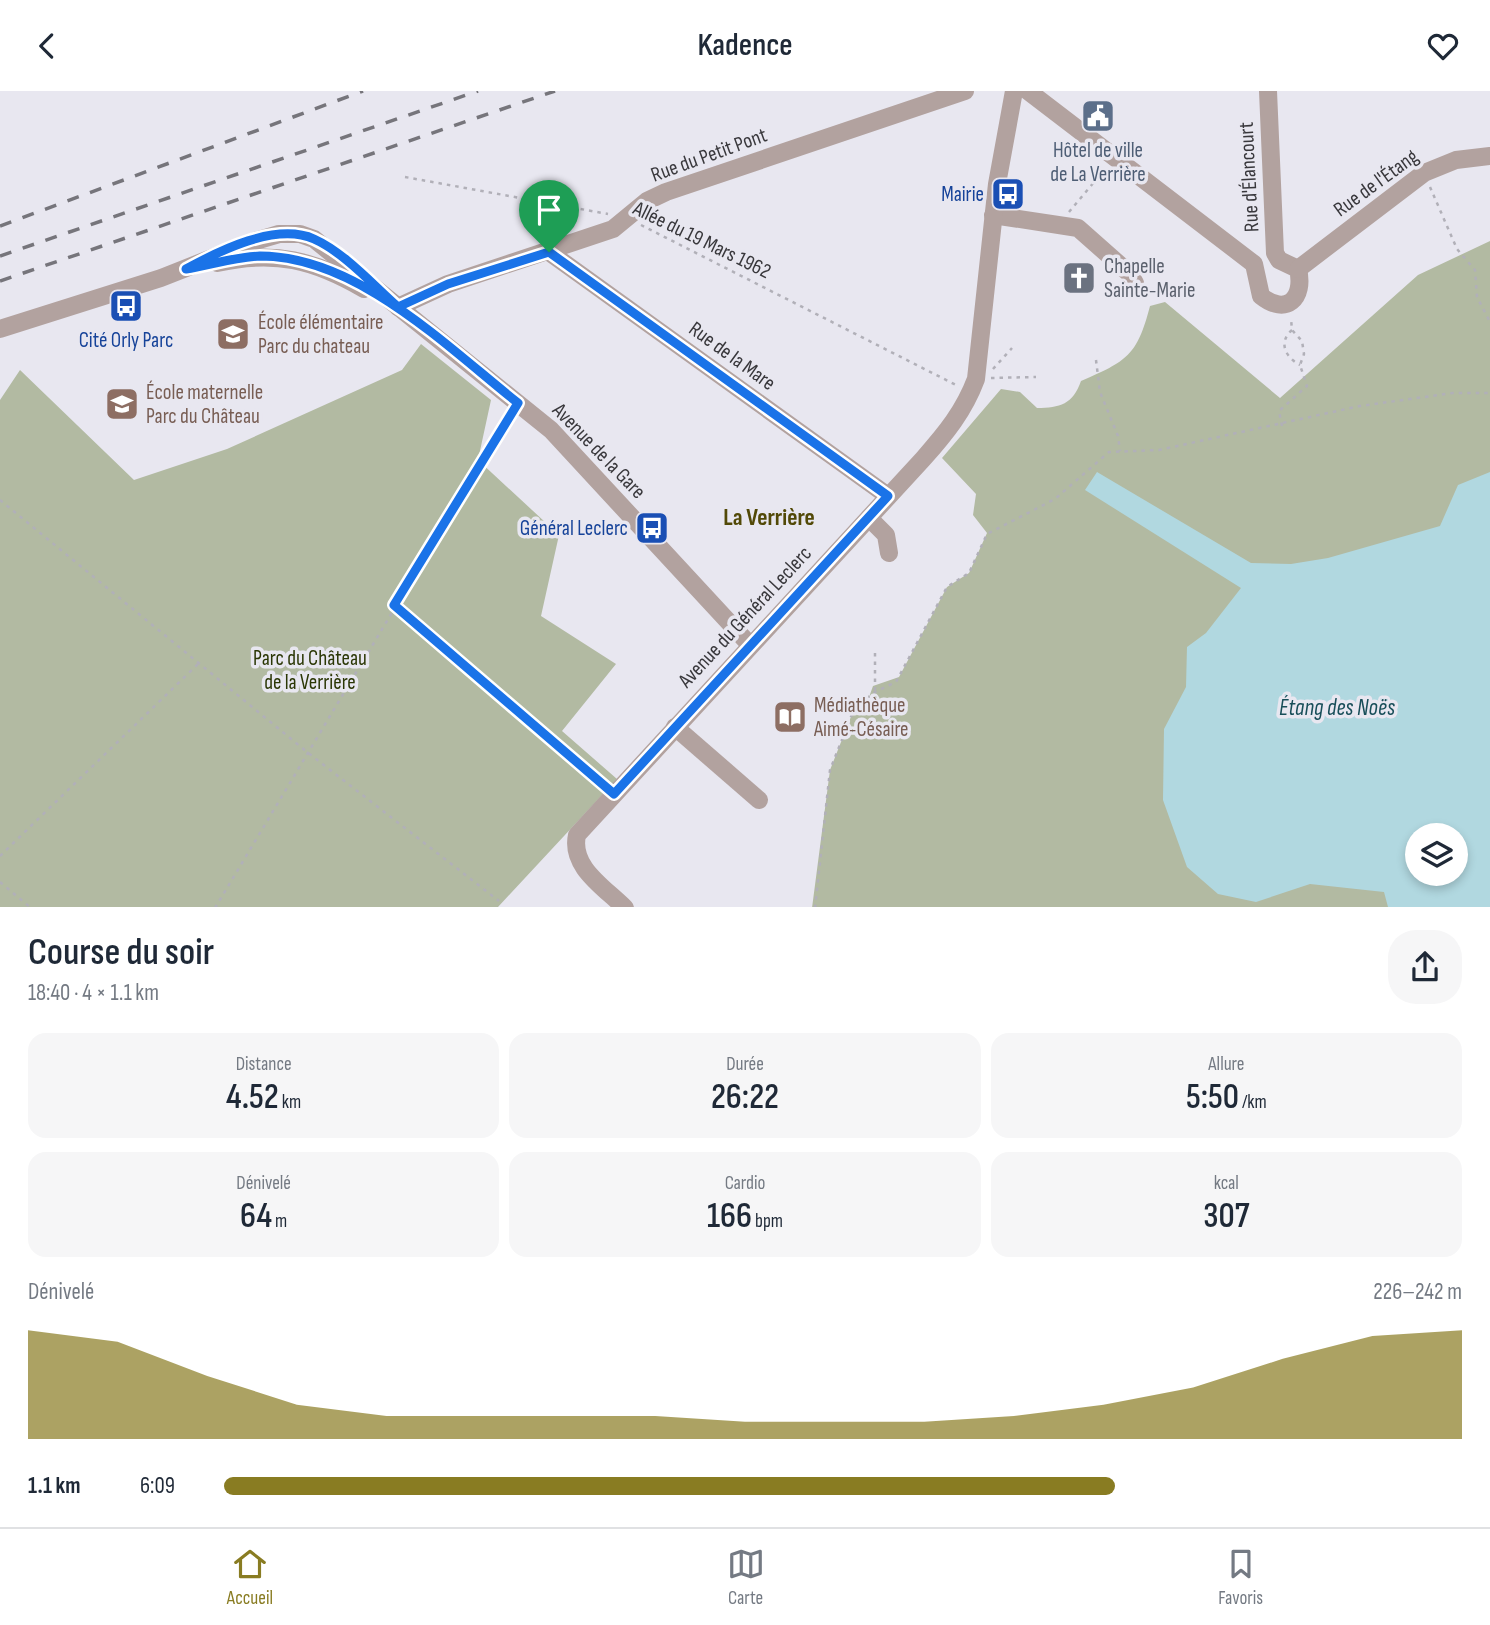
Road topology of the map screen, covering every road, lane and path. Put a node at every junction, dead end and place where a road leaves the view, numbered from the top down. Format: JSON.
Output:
{"nodes":[{"id":1,"x":965,"y":91,"type":"edge"},
{"id":2,"x":1014,"y":91,"type":"edge"},
{"id":3,"x":1028,"y":91,"type":"edge"},
{"id":4,"x":1268,"y":91,"type":"edge"},
{"id":5,"x":1490,"y":156,"type":"edge"},
{"id":6,"x":1114,"y":159,"type":"junction"},
{"id":7,"x":1424,"y":173,"type":"junction"},
{"id":8,"x":405,"y":177,"type":"dead end"},
{"id":9,"x":993,"y":215,"type":"junction"},
{"id":10,"x":628,"y":218,"type":"junction"},
{"id":11,"x":1058,"y":225,"type":"junction"},
{"id":12,"x":549,"y":252,"type":"junction"},
{"id":13,"x":186,"y":269,"type":"junction"},
{"id":14,"x":1298,"y":269,"type":"junction"},
{"id":15,"x":1135,"y":283,"type":"dead end"},
{"id":16,"x":1286,"y":305,"type":"junction"},
{"id":17,"x":398,"y":307,"type":"junction"},
{"id":18,"x":1490,"y":322,"type":"edge"},
{"id":19,"x":0,"y":329,"type":"edge"},
{"id":20,"x":1292,"y":330,"type":"junction"},
{"id":21,"x":1012,"y":348,"type":"dead end"},
{"id":22,"x":1096,"y":361,"type":"dead end"},
{"id":23,"x":1300,"y":365,"type":"junction"},
{"id":24,"x":1036,"y":377,"type":"dead end"},
{"id":25,"x":966,"y":389,"type":"dead end"},
{"id":26,"x":1490,"y":393,"type":"edge"},
{"id":27,"x":518,"y":403,"type":"junction"},
{"id":28,"x":1282,"y":426,"type":"junction"},
{"id":29,"x":1120,"y":451,"type":"junction"},
{"id":30,"x":888,"y":496,"type":"junction"},
{"id":31,"x":0,"y":500,"type":"edge"},
{"id":32,"x":869,"y":518,"type":"junction"},
{"id":33,"x":889,"y":553,"type":"dead end"},
{"id":34,"x":394,"y":605,"type":"junction"},
{"id":35,"x":750,"y":645,"type":"junction"},
{"id":36,"x":875,"y":653,"type":"dead end"},
{"id":37,"x":198,"y":664,"type":"junction"},
{"id":38,"x":876,"y":692,"type":"junction"},
{"id":39,"x":675,"y":727,"type":"junction"},
{"id":40,"x":307,"y":752,"type":"junction"},
{"id":41,"x":614,"y":794,"type":"junction"},
{"id":42,"x":759,"y":800,"type":"dead end"},
{"id":43,"x":0,"y":856,"type":"edge"},
{"id":44,"x":0,"y":882,"type":"edge"},
{"id":45,"x":499,"y":901,"type":"dead end"},
{"id":46,"x":30,"y":907,"type":"edge"},
{"id":47,"x":216,"y":907,"type":"edge"},
{"id":48,"x":624,"y":907,"type":"edge"},
{"id":49,"x":816,"y":907,"type":"edge"}],
"edges":[{"from":1,"to":10,"type":"street","name":"Rue du Petit Pont"},
{"from":2,"to":9,"type":"street","name":"Avenue du Général Leclerc"},
{"from":3,"to":6,"type":"street"},
{"from":4,"to":14,"type":"street","name":"Rue d'Élancourt"},
{"from":5,"to":7,"type":"street","name":"Rue de l'Étang"},
{"from":6,"to":11,"type":"path"},
{"from":6,"to":16,"type":"street"},
{"from":7,"to":14,"type":"street","name":"Rue de l'Étang"},
{"from":7,"to":18,"type":"path"},
{"from":8,"to":10,"type":"path","name":"Allée du 19 Mars 1962"},
{"from":9,"to":11,"type":"street"},
{"from":9,"to":30,"type":"street","name":"Avenue du Général Leclerc"},
{"from":10,"to":12,"type":"street","name":"Rue du Petit Pont"},
{"from":10,"to":25,"type":"path","name":"Allée du 19 Mars 1962"},
{"from":11,"to":15,"type":"street"},
{"from":12,"to":17,"type":"street","name":"Rue du Petit Pont"},
{"from":12,"to":30,"type":"street","name":"Rue de la Mare"},
{"from":13,"to":17,"type":"street","name":"Avenue de la Gare"},
{"from":13,"to":17,"type":"street","name":"Avenue de la Gare"},
{"from":13,"to":19,"type":"street","name":"Avenue de la Gare"},
{"from":14,"to":16,"type":"street"},
{"from":16,"to":20,"type":"path"},
{"from":17,"to":27,"type":"street","name":"Avenue de la Gare"},
{"from":20,"to":23,"type":"path"},
{"from":20,"to":23,"type":"path"},
{"from":21,"to":24,"type":"path"},
{"from":22,"to":29,"type":"path"},
{"from":23,"to":28,"type":"path"},
{"from":26,"to":28,"type":"path"},
{"from":27,"to":34,"type":"path"},
{"from":27,"to":35,"type":"street","name":"Avenue de la Gare"},
{"from":28,"to":29,"type":"path"},
{"from":29,"to":38,"type":"path"},
{"from":30,"to":32,"type":"street","name":"Avenue du Général Leclerc"},
{"from":31,"to":37,"type":"path"},
{"from":32,"to":33,"type":"street"},
{"from":32,"to":35,"type":"street","name":"Avenue du Général Leclerc"},
{"from":34,"to":40,"type":"path"},
{"from":34,"to":41,"type":"path"},
{"from":35,"to":39,"type":"street","name":"Avenue du Général Leclerc"},
{"from":36,"to":38,"type":"path"},
{"from":37,"to":40,"type":"path"},
{"from":37,"to":43,"type":"path"},
{"from":38,"to":49,"type":"path"},
{"from":39,"to":41,"type":"street","name":"Avenue du Général Leclerc"},
{"from":39,"to":42,"type":"street"},
{"from":40,"to":45,"type":"path"},
{"from":40,"to":47,"type":"path"},
{"from":41,"to":48,"type":"street","name":"Avenue du Général Leclerc"},
{"from":44,"to":46,"type":"path"}]}
